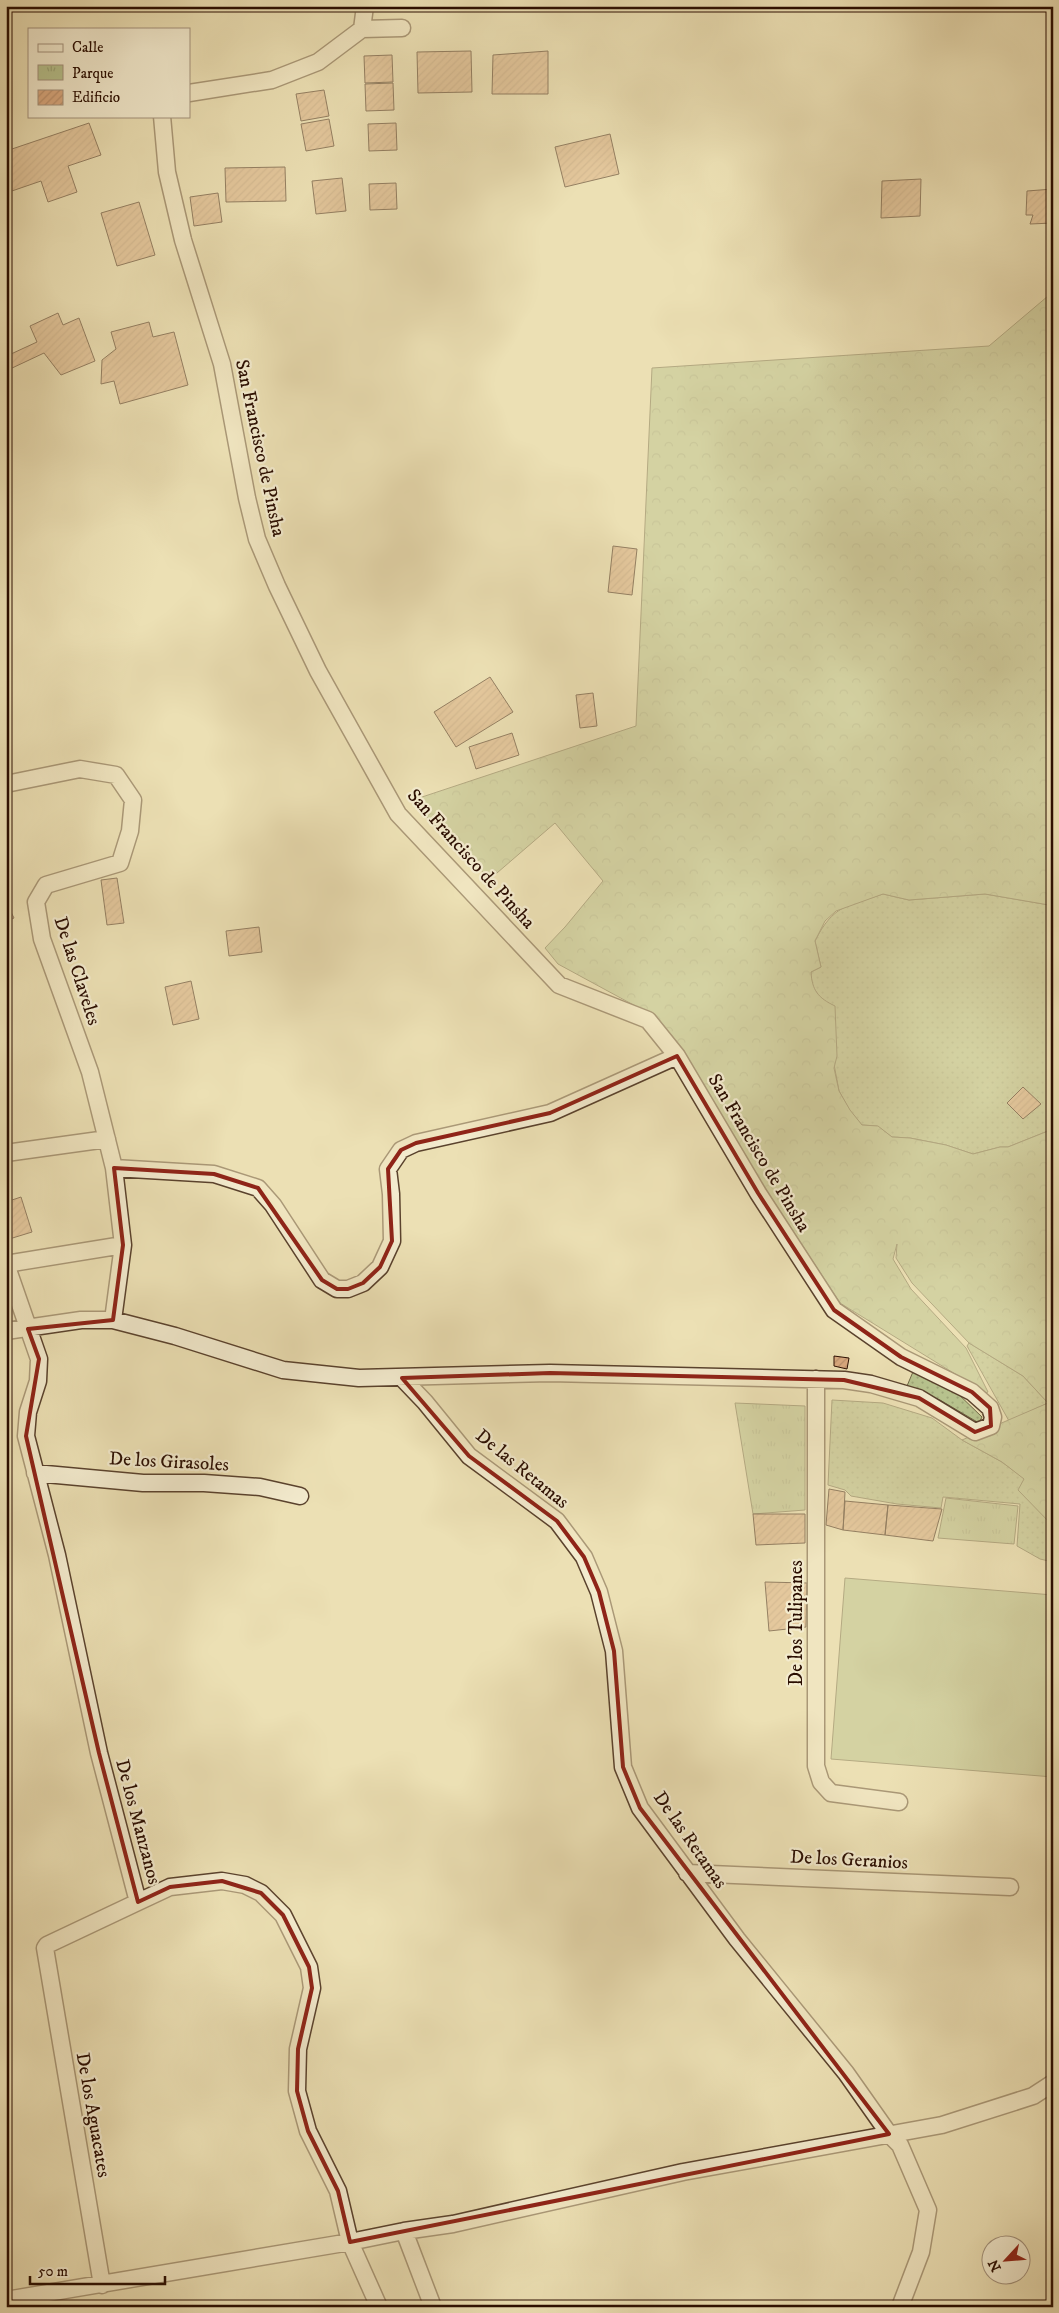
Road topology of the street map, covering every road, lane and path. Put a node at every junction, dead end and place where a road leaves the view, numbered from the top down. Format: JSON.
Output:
{"nodes":[{"id":1,"x":365,"y":6,"type":"edge"},
{"id":2,"x":402,"y":28,"type":"dead end"},
{"id":3,"x":362,"y":29,"type":"junction"},
{"id":4,"x":190,"y":93,"type":"edge"},
{"id":5,"x":162,"y":118,"type":"edge"},
{"id":6,"x":6,"y":784,"type":"edge"},
{"id":7,"x":677,"y":1056,"type":"junction"},
{"id":8,"x":107,"y":1139,"type":"junction"},
{"id":9,"x":6,"y":1153,"type":"edge"},
{"id":10,"x":114,"y":1168,"type":"junction"},
{"id":11,"x":123,"y":1245,"type":"junction"},
{"id":12,"x":6,"y":1264,"type":"edge"},
{"id":13,"x":113,"y":1320,"type":"junction"},
{"id":14,"x":28,"y":1329,"type":"junction"},
{"id":15,"x":6,"y":1331,"type":"edge"},
{"id":16,"x":402,"y":1378,"type":"junction"},
{"id":17,"x":816,"y":1379,"type":"junction"},
{"id":18,"x":35,"y":1473,"type":"junction"},
{"id":19,"x":300,"y":1496,"type":"dead end"},
{"id":20,"x":899,"y":1802,"type":"dead end"},
{"id":21,"x":687,"y":1873,"type":"junction"},
{"id":22,"x":1010,"y":1887,"type":"dead end"},
{"id":23,"x":138,"y":1902,"type":"junction"},
{"id":24,"x":1053,"y":2083,"type":"edge"},
{"id":25,"x":890,"y":2134,"type":"junction"},
{"id":26,"x":404,"y":2230,"type":"junction"},
{"id":27,"x":350,"y":2242,"type":"junction"},
{"id":28,"x":102,"y":2285,"type":"junction"},
{"id":29,"x":6,"y":2300,"type":"edge"},
{"id":30,"x":379,"y":2307,"type":"edge"},
{"id":31,"x":433,"y":2307,"type":"edge"},
{"id":32,"x":900,"y":2307,"type":"edge"}],
"edges":[{"from":1,"to":3,"type":"street"},
{"from":2,"to":3,"type":"street"},
{"from":3,"to":4,"type":"street"},
{"from":5,"to":7,"type":"street","name":"San Francisco de Pinsha"},
{"from":6,"to":8,"type":"street","name":"De las Claveles"},
{"from":7,"to":10,"type":"street"},
{"from":7,"to":17,"type":"street","name":"San Francisco de Pinsha"},
{"from":8,"to":9,"type":"street"},
{"from":8,"to":10,"type":"street","name":"De las Claveles"},
{"from":10,"to":11,"type":"street","name":"De las Claveles"},
{"from":11,"to":12,"type":"street"},
{"from":11,"to":13,"type":"street","name":"De las Claveles"},
{"from":12,"to":14,"type":"street","name":"De los Manzanos"},
{"from":13,"to":14,"type":"street"},
{"from":13,"to":16,"type":"street"},
{"from":14,"to":15,"type":"street"},
{"from":14,"to":18,"type":"street","name":"De los Manzanos"},
{"from":16,"to":17,"type":"street"},
{"from":16,"to":21,"type":"street","name":"De las Retamas"},
{"from":17,"to":20,"type":"street","name":"De los Tulipanes"},
{"from":18,"to":19,"type":"street","name":"De los Girasoles"},
{"from":18,"to":23,"type":"street","name":"De los Manzanos"},
{"from":21,"to":22,"type":"street","name":"De los Geranios"},
{"from":21,"to":25,"type":"street","name":"De las Retamas"},
{"from":23,"to":27,"type":"street","name":"De los Manzanos"},
{"from":23,"to":28,"type":"street","name":"De los Aguacates"},
{"from":24,"to":25,"type":"street"},
{"from":25,"to":26,"type":"street"},
{"from":25,"to":32,"type":"street","name":"De las Retamas"},
{"from":26,"to":27,"type":"street"},
{"from":26,"to":31,"type":"street"},
{"from":27,"to":28,"type":"street"},
{"from":27,"to":30,"type":"street","name":"De los Manzanos"},
{"from":28,"to":29,"type":"street"}]}
